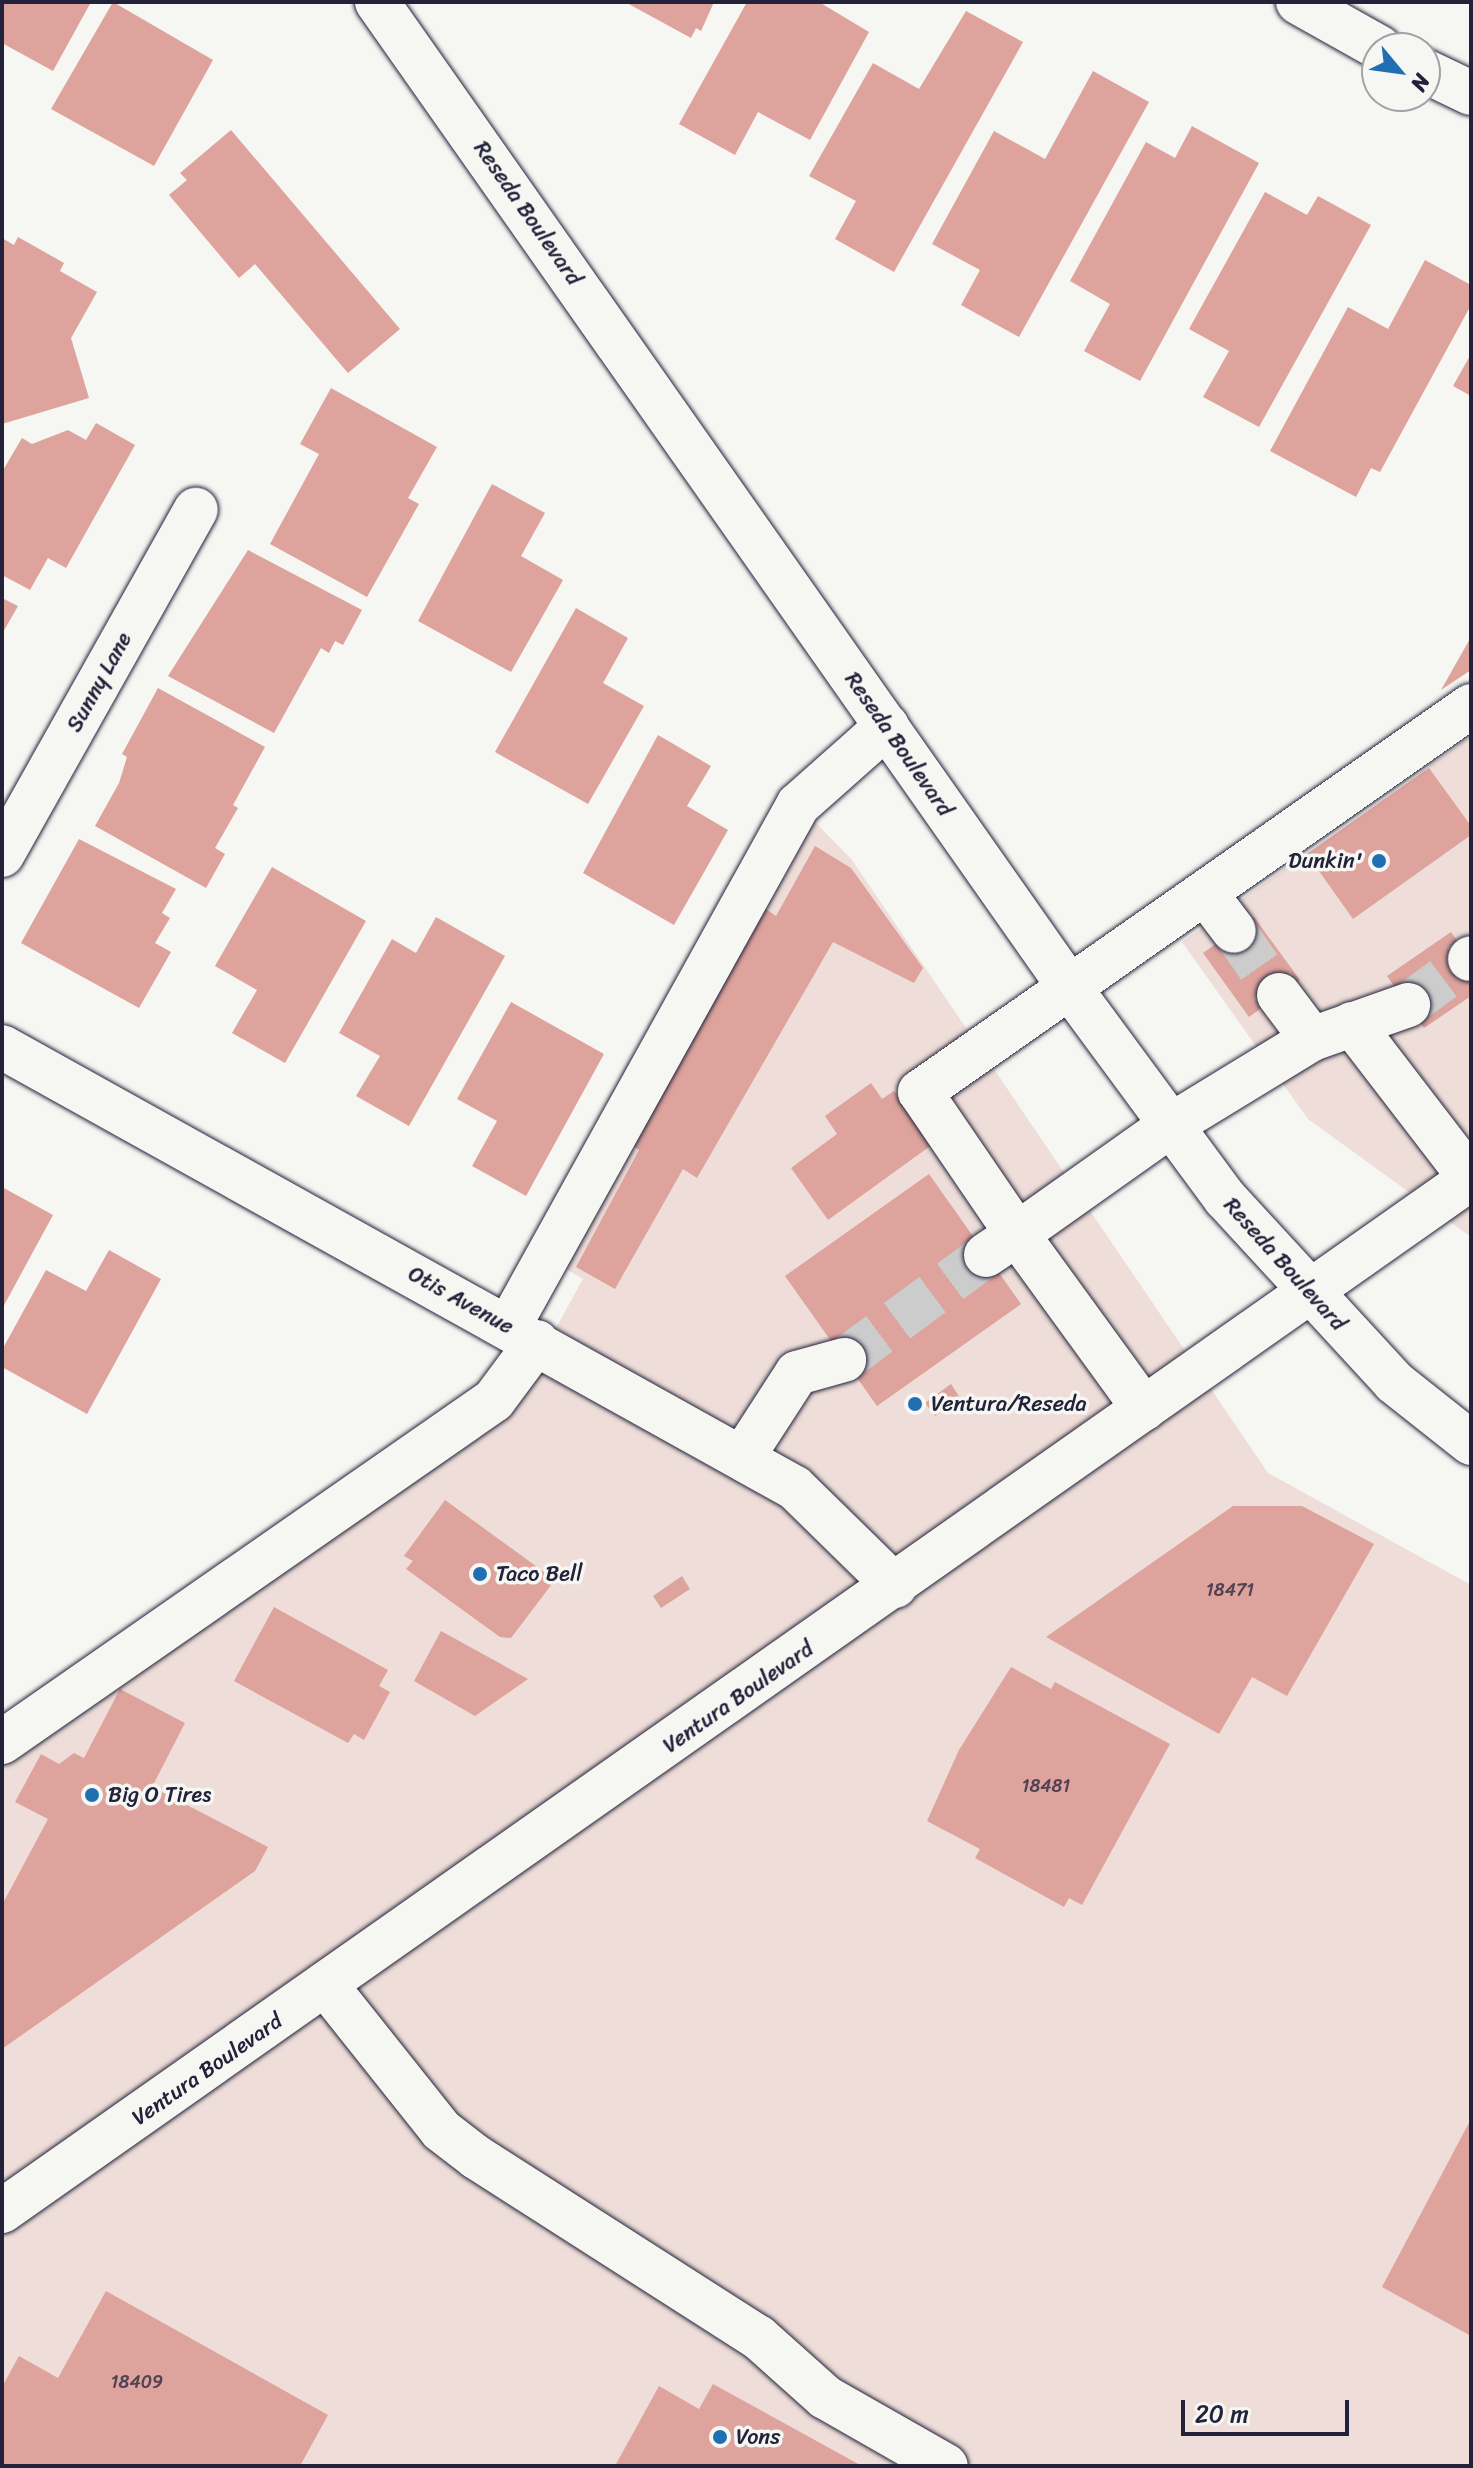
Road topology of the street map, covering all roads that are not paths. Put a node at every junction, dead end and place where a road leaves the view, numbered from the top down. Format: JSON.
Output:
{"nodes":[{"id":1,"x":377,"y":2,"type":"edge"},
{"id":2,"x":1298,"y":2,"type":"edge"},
{"id":3,"x":1361,"y":37,"type":"edge"},
{"id":4,"x":1441,"y":79,"type":"edge"},
{"id":5,"x":1471,"y":93,"type":"edge"},
{"id":6,"x":196,"y":510,"type":"dead end"},
{"id":7,"x":1471,"y":706,"type":"edge"},
{"id":8,"x":887,"y":726,"type":"junction"},
{"id":9,"x":2,"y":855,"type":"edge"},
{"id":10,"x":1206,"y":894,"type":"junction"},
{"id":11,"x":1234,"y":931,"type":"tunnel mouth"},
{"id":12,"x":1070,"y":988,"type":"junction"},
{"id":13,"x":1279,"y":995,"type":"tunnel mouth"},
{"id":14,"x":1408,"y":1005,"type":"tunnel mouth"},
{"id":15,"x":1332,"y":1032,"type":"junction"},
{"id":16,"x":2,"y":1047,"type":"edge"},
{"id":17,"x":1171,"y":1125,"type":"junction"},
{"id":18,"x":1471,"y":1178,"type":"edge"},
{"id":19,"x":1001,"y":1244,"type":"junction"},
{"id":20,"x":1307,"y":1295,"type":"junction"},
{"id":21,"x":523,"y":1334,"type":"junction"},
{"id":22,"x":844,"y":1360,"type":"tunnel mouth"},
{"id":23,"x":1144,"y":1409,"type":"junction"},
{"id":24,"x":1471,"y":1443,"type":"edge"},
{"id":25,"x":742,"y":1458,"type":"junction"},
{"id":26,"x":895,"y":1586,"type":"junction"},
{"id":27,"x":2,"y":1742,"type":"edge"},
{"id":28,"x":325,"y":1984,"type":"junction"},
{"id":29,"x":2,"y":2211,"type":"edge"},
{"id":30,"x":946,"y":2466,"type":"edge"}],
"edges":[{"from":1,"to":8,"type":"main road","name":"Reseda Boulevard"},
{"from":2,"to":3,"type":"main road"},
{"from":4,"to":5,"type":"main road"},
{"from":6,"to":9,"type":"main road","name":"Sunny Lane"},
{"from":7,"to":10,"type":"main road"},
{"from":8,"to":12,"type":"main road","name":"Reseda Boulevard"},
{"from":8,"to":21,"type":"main road"},
{"from":10,"to":11,"type":"main road"},
{"from":10,"to":12,"type":"main road"},
{"from":12,"to":17,"type":"main road","name":"Reseda Boulevard"},
{"from":12,"to":19,"type":"main road"},
{"from":13,"to":15,"type":"main road"},
{"from":14,"to":15,"type":"main road"},
{"from":15,"to":17,"type":"main road"},
{"from":15,"to":18,"type":"main road"},
{"from":16,"to":21,"type":"main road","name":"Otis Avenue"},
{"from":17,"to":19,"type":"main road"},
{"from":17,"to":20,"type":"main road","name":"Reseda Boulevard"},
{"from":18,"to":20,"type":"main road","name":"Ventura Boulevard"},
{"from":19,"to":23,"type":"main road"},
{"from":20,"to":23,"type":"main road","name":"Ventura Boulevard"},
{"from":20,"to":24,"type":"main road","name":"Reseda Boulevard"},
{"from":21,"to":25,"type":"main road","name":"Otis Avenue"},
{"from":21,"to":27,"type":"main road"},
{"from":22,"to":25,"type":"main road"},
{"from":23,"to":26,"type":"main road","name":"Ventura Boulevard"},
{"from":25,"to":26,"type":"main road","name":"Otis Avenue"},
{"from":26,"to":28,"type":"main road","name":"Ventura Boulevard"},
{"from":28,"to":29,"type":"main road","name":"Ventura Boulevard"},
{"from":28,"to":30,"type":"main road"}]}
